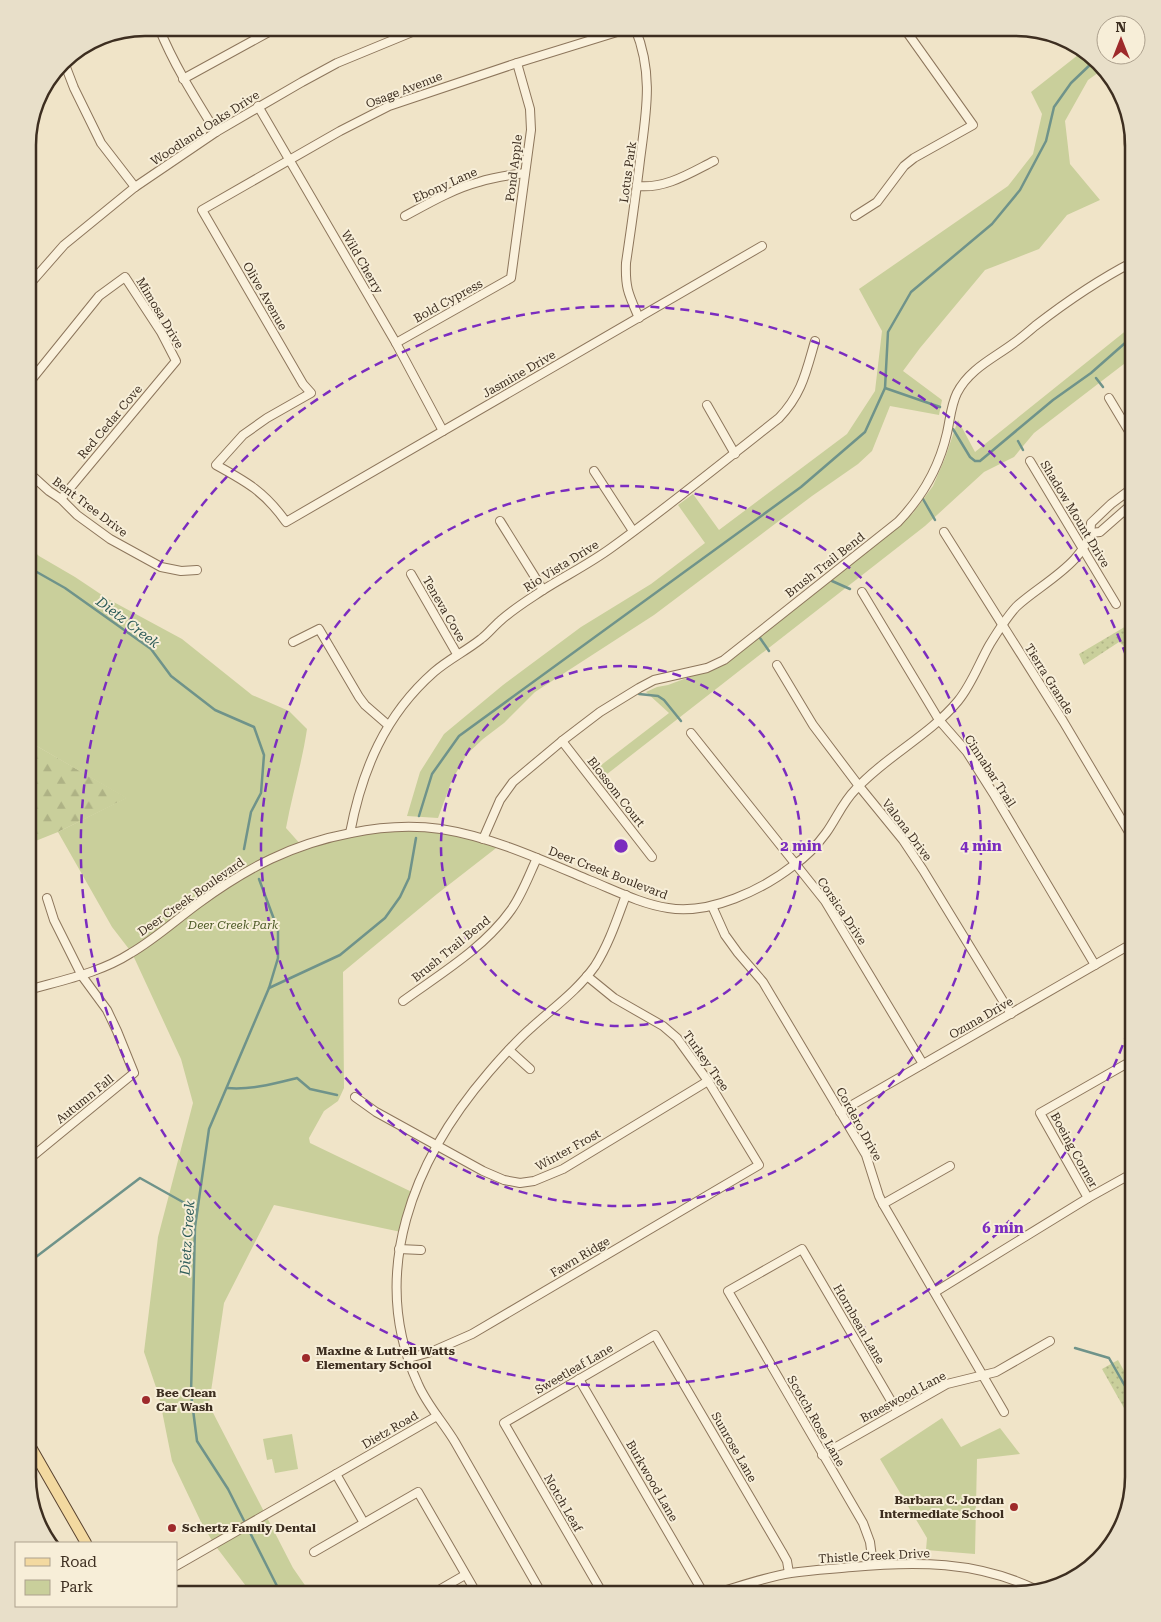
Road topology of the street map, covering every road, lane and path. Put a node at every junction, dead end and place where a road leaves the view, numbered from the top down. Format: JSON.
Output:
{"nodes":[{"id":1,"x":162,"y":36,"type":"edge"},
{"id":2,"x":261,"y":36,"type":"edge"},
{"id":3,"x":403,"y":36,"type":"edge"},
{"id":4,"x":604,"y":36,"type":"edge"},
{"id":5,"x":638,"y":36,"type":"edge"},
{"id":6,"x":910,"y":36,"type":"edge"},
{"id":7,"x":517,"y":63,"type":"junction"},
{"id":8,"x":67,"y":69,"type":"edge"},
{"id":9,"x":183,"y":79,"type":"junction"},
{"id":10,"x":258,"y":106,"type":"junction"},
{"id":11,"x":216,"y":132,"type":"junction"},
{"id":12,"x":289,"y":160,"type":"junction"},
{"id":13,"x":714,"y":161,"type":"dead end"},
{"id":14,"x":525,"y":172,"type":"junction"},
{"id":15,"x":638,"y":186,"type":"junction"},
{"id":16,"x":135,"y":187,"type":"junction"},
{"id":17,"x":202,"y":210,"type":"joint"},
{"id":18,"x":405,"y":216,"type":"dead end"},
{"id":19,"x":855,"y":216,"type":"dead end"},
{"id":20,"x":762,"y":246,"type":"dead end"},
{"id":21,"x":1125,"y":267,"type":"edge"},
{"id":22,"x":36,"y":277,"type":"edge"},
{"id":23,"x":511,"y":278,"type":"joint"},
{"id":24,"x":639,"y":318,"type":"junction"},
{"id":25,"x":815,"y":341,"type":"dead end"},
{"id":26,"x":396,"y":343,"type":"junction"},
{"id":27,"x":176,"y":360,"type":"joint"},
{"id":28,"x":36,"y":374,"type":"edge"},
{"id":29,"x":1109,"y":398,"type":"dead end"},
{"id":30,"x":706,"y":405,"type":"dead end"},
{"id":31,"x":1125,"y":424,"type":"edge"},
{"id":32,"x":443,"y":431,"type":"junction"},
{"id":33,"x":734,"y":454,"type":"junction"},
{"id":34,"x":1030,"y":461,"type":"dead end"},
{"id":35,"x":594,"y":471,"type":"dead end"},
{"id":36,"x":36,"y":479,"type":"edge"},
{"id":37,"x":1125,"y":494,"type":"edge"},
{"id":38,"x":61,"y":499,"type":"junction"},
{"id":39,"x":1125,"y":511,"type":"edge"},
{"id":40,"x":500,"y":521,"type":"dead end"},
{"id":41,"x":286,"y":522,"type":"joint"},
{"id":42,"x":633,"y":531,"type":"junction"},
{"id":43,"x":944,"y":532,"type":"dead end"},
{"id":44,"x":1091,"y":533,"type":"junction"},
{"id":45,"x":1083,"y":547,"type":"junction"},
{"id":46,"x":197,"y":570,"type":"dead end"},
{"id":47,"x":411,"y":574,"type":"dead end"},
{"id":48,"x":543,"y":590,"type":"junction"},
{"id":49,"x":862,"y":592,"type":"dead end"},
{"id":50,"x":1116,"y":604,"type":"dead end"},
{"id":51,"x":1002,"y":624,"type":"junction"},
{"id":52,"x":293,"y":642,"type":"dead end"},
{"id":53,"x":457,"y":654,"type":"junction"},
{"id":54,"x":777,"y":665,"type":"dead end"},
{"id":55,"x":939,"y":720,"type":"junction"},
{"id":56,"x":388,"y":725,"type":"junction"},
{"id":57,"x":691,"y":733,"type":"dead end"},
{"id":58,"x":562,"y":741,"type":"junction"},
{"id":59,"x":859,"y":786,"type":"junction"},
{"id":60,"x":1125,"y":824,"type":"edge"},
{"id":61,"x":350,"y":833,"type":"junction"},
{"id":62,"x":484,"y":839,"type":"junction"},
{"id":63,"x":652,"y":856,"type":"dead end"},
{"id":64,"x":537,"y":858,"type":"junction"},
{"id":65,"x":796,"y":864,"type":"junction"},
{"id":66,"x":626,"y":895,"type":"junction"},
{"id":67,"x":47,"y":898,"type":"dead end"},
{"id":68,"x":712,"y":906,"type":"junction"},
{"id":69,"x":1125,"y":948,"type":"edge"},
{"id":70,"x":1095,"y":966,"type":"junction"},
{"id":71,"x":82,"y":976,"type":"junction"},
{"id":72,"x":587,"y":976,"type":"junction"},
{"id":73,"x":36,"y":988,"type":"edge"},
{"id":74,"x":403,"y":1001,"type":"dead end"},
{"id":75,"x":1011,"y":1014,"type":"junction"},
{"id":76,"x":509,"y":1050,"type":"junction"},
{"id":77,"x":923,"y":1064,"type":"junction"},
{"id":78,"x":1125,"y":1065,"type":"edge"},
{"id":79,"x":530,"y":1069,"type":"dead end"},
{"id":80,"x":708,"y":1081,"type":"junction"},
{"id":81,"x":355,"y":1097,"type":"dead end"},
{"id":82,"x":840,"y":1112,"type":"junction"},
{"id":83,"x":438,"y":1146,"type":"junction"},
{"id":84,"x":36,"y":1154,"type":"edge"},
{"id":85,"x":759,"y":1165,"type":"joint"},
{"id":86,"x":950,"y":1166,"type":"dead end"},
{"id":87,"x":1125,"y":1178,"type":"edge"},
{"id":88,"x":1088,"y":1198,"type":"junction"},
{"id":89,"x":883,"y":1204,"type":"junction"},
{"id":90,"x":399,"y":1249,"type":"junction"},
{"id":91,"x":802,"y":1249,"type":"joint"},
{"id":92,"x":422,"y":1250,"type":"dead end"},
{"id":93,"x":935,"y":1292,"type":"junction"},
{"id":94,"x":655,"y":1334,"type":"joint"},
{"id":95,"x":1050,"y":1341,"type":"dead end"},
{"id":96,"x":409,"y":1358,"type":"junction"},
{"id":97,"x":983,"y":1375,"type":"junction"},
{"id":98,"x":579,"y":1378,"type":"junction"},
{"id":99,"x":897,"y":1411,"type":"junction"},
{"id":100,"x":1004,"y":1412,"type":"dead end"},
{"id":101,"x":437,"y":1416,"type":"junction"},
{"id":102,"x":504,"y":1423,"type":"joint"},
{"id":103,"x":822,"y":1455,"type":"junction"},
{"id":104,"x":36,"y":1456,"type":"edge"},
{"id":105,"x":336,"y":1474,"type":"junction"},
{"id":106,"x":364,"y":1523,"type":"junction"},
{"id":107,"x":85,"y":1542,"type":"edge"},
{"id":108,"x":314,"y":1552,"type":"dead end"},
{"id":109,"x":178,"y":1565,"type":"edge"},
{"id":110,"x":873,"y":1565,"type":"junction"},
{"id":111,"x":789,"y":1573,"type":"junction"},
{"id":112,"x":465,"y":1575,"type":"junction"},
{"id":113,"x":1026,"y":1585,"type":"edge"},
{"id":114,"x":446,"y":1586,"type":"edge"},
{"id":115,"x":472,"y":1586,"type":"edge"},
{"id":116,"x":537,"y":1586,"type":"edge"},
{"id":117,"x":598,"y":1586,"type":"edge"},
{"id":118,"x":699,"y":1586,"type":"edge"},
{"id":119,"x":742,"y":1586,"type":"edge"}],
"edges":[{"from":1,"to":9,"type":"street"},
{"from":2,"to":9,"type":"street"},
{"from":3,"to":10,"type":"street","name":"Woodland Oaks Drive"},
{"from":4,"to":7,"type":"street","name":"Osage Avenue"},
{"from":5,"to":15,"type":"street","name":"Lotus Park"},
{"from":6,"to":19,"type":"street"},
{"from":7,"to":12,"type":"street","name":"Osage Avenue"},
{"from":7,"to":14,"type":"street","name":"Pond Apple"},
{"from":8,"to":16,"type":"street"},
{"from":9,"to":11,"type":"street"},
{"from":10,"to":11,"type":"street","name":"Woodland Oaks Drive"},
{"from":10,"to":12,"type":"street","name":"Wild Cherry"},
{"from":11,"to":16,"type":"street","name":"Woodland Oaks Drive"},
{"from":12,"to":17,"type":"street","name":"Osage Avenue"},
{"from":12,"to":26,"type":"street","name":"Wild Cherry"},
{"from":13,"to":15,"type":"street"},
{"from":14,"to":18,"type":"street","name":"Ebony Lane"},
{"from":14,"to":23,"type":"street","name":"Pond Apple"},
{"from":15,"to":24,"type":"street","name":"Lotus Park"},
{"from":16,"to":22,"type":"street","name":"Woodland Oaks Drive"},
{"from":17,"to":41,"type":"street","name":"Olive Avenue"},
{"from":20,"to":24,"type":"street","name":"Jasmine Drive"},
{"from":21,"to":58,"type":"street","name":"Brush Trail Bend"},
{"from":23,"to":26,"type":"street","name":"Bold Cypress"},
{"from":24,"to":32,"type":"street","name":"Jasmine Drive"},
{"from":25,"to":33,"type":"street","name":"Rio Vista Drive"},
{"from":26,"to":32,"type":"street","name":"Wild Cherry"},
{"from":27,"to":28,"type":"street","name":"Mimosa Drive"},
{"from":27,"to":38,"type":"street","name":"Red Cedar Cove"},
{"from":29,"to":31,"type":"street"},
{"from":30,"to":33,"type":"street"},
{"from":32,"to":41,"type":"street","name":"Jasmine Drive"},
{"from":33,"to":42,"type":"street","name":"Rio Vista Drive"},
{"from":34,"to":45,"type":"street","name":"Shadow Mount Drive"},
{"from":35,"to":42,"type":"street"},
{"from":36,"to":38,"type":"street","name":"Bent Tree Drive"},
{"from":37,"to":44,"type":"street","name":"Deer Creek Boulevard"},
{"from":38,"to":46,"type":"street","name":"Bent Tree Drive"},
{"from":39,"to":44,"type":"street"},
{"from":40,"to":48,"type":"street"},
{"from":42,"to":48,"type":"street","name":"Rio Vista Drive"},
{"from":43,"to":51,"type":"street","name":"Tierra Grande"},
{"from":44,"to":45,"type":"street","name":"Deer Creek Boulevard"},
{"from":45,"to":50,"type":"street","name":"Shadow Mount Drive"},
{"from":45,"to":51,"type":"street","name":"Deer Creek Boulevard"},
{"from":47,"to":53,"type":"street","name":"Teneva Cove"},
{"from":48,"to":53,"type":"street","name":"Rio Vista Drive"},
{"from":49,"to":55,"type":"street","name":"Cinnabar Trail"},
{"from":51,"to":55,"type":"street","name":"Deer Creek Boulevard"},
{"from":51,"to":60,"type":"street","name":"Tierra Grande"},
{"from":52,"to":56,"type":"street"},
{"from":53,"to":56,"type":"street","name":"Rio Vista Drive"},
{"from":54,"to":59,"type":"street","name":"Valona Drive"},
{"from":55,"to":59,"type":"street","name":"Deer Creek Boulevard"},
{"from":55,"to":70,"type":"street","name":"Cinnabar Trail"},
{"from":56,"to":61,"type":"street","name":"Rio Vista Drive"},
{"from":57,"to":65,"type":"street","name":"Corsica Drive"},
{"from":58,"to":62,"type":"street","name":"Brush Trail Bend"},
{"from":58,"to":63,"type":"street","name":"Blossom Court"},
{"from":59,"to":65,"type":"street","name":"Deer Creek Boulevard"},
{"from":59,"to":75,"type":"street","name":"Valona Drive"},
{"from":61,"to":62,"type":"street","name":"Deer Creek Boulevard"},
{"from":61,"to":71,"type":"street","name":"Deer Creek Boulevard"},
{"from":62,"to":64,"type":"street","name":"Deer Creek Boulevard"},
{"from":64,"to":66,"type":"street","name":"Deer Creek Boulevard"},
{"from":64,"to":74,"type":"street","name":"Brush Trail Bend"},
{"from":65,"to":68,"type":"street","name":"Deer Creek Boulevard"},
{"from":65,"to":77,"type":"street","name":"Corsica Drive"},
{"from":66,"to":68,"type":"street","name":"Deer Creek Boulevard"},
{"from":66,"to":72,"type":"street"},
{"from":67,"to":71,"type":"street"},
{"from":68,"to":82,"type":"street","name":"Cordero Drive"},
{"from":69,"to":70,"type":"street","name":"Ozuna Drive"},
{"from":70,"to":75,"type":"street","name":"Ozuna Drive"},
{"from":71,"to":73,"type":"street","name":"Deer Creek Boulevard"},
{"from":71,"to":84,"type":"street","name":"Autumn Fall"},
{"from":72,"to":76,"type":"street"},
{"from":72,"to":80,"type":"street","name":"Turkey Tree"},
{"from":75,"to":77,"type":"street","name":"Ozuna Drive"},
{"from":76,"to":79,"type":"street"},
{"from":76,"to":83,"type":"street"},
{"from":77,"to":82,"type":"street","name":"Ozuna Drive"},
{"from":78,"to":88,"type":"street","name":"Boeing Corner"},
{"from":80,"to":83,"type":"street","name":"Winter Frost"},
{"from":80,"to":85,"type":"street","name":"Turkey Tree"},
{"from":81,"to":83,"type":"street","name":"Winter Frost"},
{"from":82,"to":89,"type":"street","name":"Cordero Drive"},
{"from":83,"to":90,"type":"street"},
{"from":85,"to":96,"type":"street","name":"Fawn Ridge"},
{"from":86,"to":89,"type":"street"},
{"from":87,"to":88,"type":"street"},
{"from":88,"to":93,"type":"street"},
{"from":89,"to":93,"type":"street","name":"Cordero Drive"},
{"from":90,"to":92,"type":"street"},
{"from":90,"to":96,"type":"street"},
{"from":91,"to":99,"type":"street","name":"Hornbean Lane"},
{"from":91,"to":103,"type":"street","name":"Scotch Rose Lane"},
{"from":93,"to":97,"type":"street","name":"Cordero Drive"},
{"from":94,"to":98,"type":"street","name":"Sweetleaf Lane"},
{"from":94,"to":111,"type":"street","name":"Sunrose Lane"},
{"from":95,"to":97,"type":"street","name":"Braeswood Lane"},
{"from":96,"to":101,"type":"street"},
{"from":97,"to":99,"type":"street","name":"Braeswood Lane"},
{"from":97,"to":100,"type":"street","name":"Cordero Drive"},
{"from":98,"to":102,"type":"street","name":"Sweetleaf Lane"},
{"from":98,"to":118,"type":"street","name":"Burkwood Lane"},
{"from":99,"to":103,"type":"street","name":"Braeswood Lane"},
{"from":101,"to":105,"type":"street","name":"Dietz Road"},
{"from":101,"to":116,"type":"street","name":"Dietz Road"},
{"from":102,"to":117,"type":"street","name":"Notch Leaf"},
{"from":103,"to":110,"type":"street","name":"Scotch Rose Lane"},
{"from":104,"to":107,"type":"main road"},
{"from":105,"to":106,"type":"street"},
{"from":105,"to":109,"type":"street","name":"Dietz Road"},
{"from":106,"to":108,"type":"street"},
{"from":106,"to":112,"type":"street"},
{"from":110,"to":111,"type":"street","name":"Thistle Creek Drive"},
{"from":110,"to":113,"type":"street","name":"Thistle Creek Drive"},
{"from":111,"to":119,"type":"street","name":"Thistle Creek Drive"},
{"from":112,"to":114,"type":"street"},
{"from":112,"to":115,"type":"street"}]}
